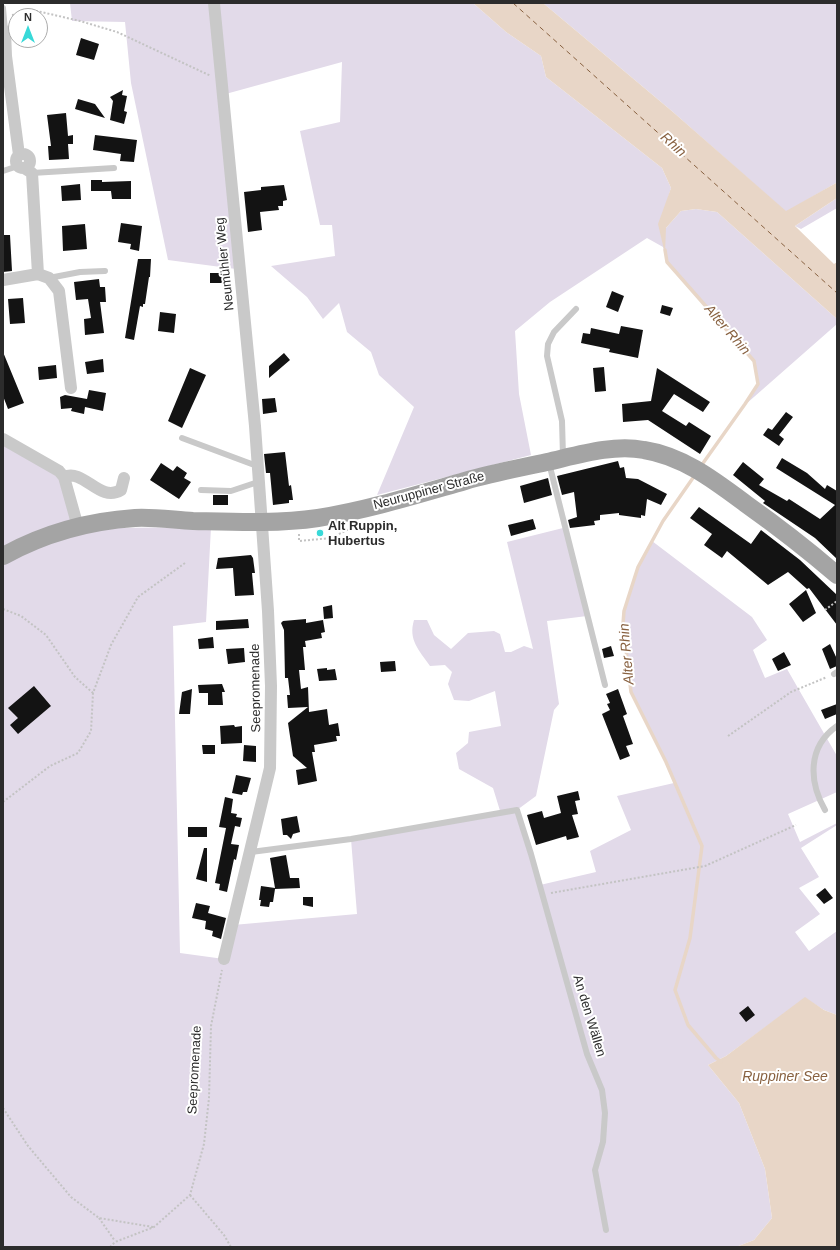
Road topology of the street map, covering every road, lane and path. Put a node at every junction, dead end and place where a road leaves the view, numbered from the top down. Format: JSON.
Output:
{"nodes":[{"id":1,"x":214,"y":3,"type":"edge"},
{"id":2,"x":3,"y":8,"type":"edge"},
{"id":3,"x":4,"y":16,"type":"edge"},
{"id":4,"x":4,"y":36,"type":"edge"},
{"id":5,"x":221,"y":81,"type":"junction"},
{"id":6,"x":23,"y":165,"type":"junction"},
{"id":7,"x":114,"y":168,"type":"dead end"},
{"id":8,"x":3,"y":171,"type":"edge"},
{"id":9,"x":105,"y":271,"type":"dead end"},
{"id":10,"x":43,"y":276,"type":"junction"},
{"id":11,"x":3,"y":280,"type":"edge"},
{"id":12,"x":576,"y":309,"type":"dead end"},
{"id":13,"x":71,"y":388,"type":"dead end"},
{"id":14,"x":182,"y":438,"type":"dead end"},
{"id":15,"x":3,"y":439,"type":"edge"},
{"id":16,"x":556,"y":460,"type":"junction"},
{"id":17,"x":257,"y":466,"type":"junction"},
{"id":18,"x":64,"y":477,"type":"junction"},
{"id":19,"x":124,"y":478,"type":"dead end"},
{"id":20,"x":258,"y":482,"type":"junction"},
{"id":21,"x":201,"y":490,"type":"dead end"},
{"id":22,"x":261,"y":522,"type":"junction"},
{"id":23,"x":78,"y":528,"type":"junction"},
{"id":24,"x":3,"y":556,"type":"edge"},
{"id":25,"x":185,"y":563,"type":"dead end"},
{"id":26,"x":837,"y":575,"type":"edge"},
{"id":27,"x":837,"y":601,"type":"edge"},
{"id":28,"x":3,"y":609,"type":"edge"},
{"id":29,"x":825,"y":610,"type":"dead end"},
{"id":30,"x":835,"y":673,"type":"edge"},
{"id":31,"x":605,"y":685,"type":"dead end"},
{"id":32,"x":93,"y":693,"type":"junction"},
{"id":33,"x":837,"y":726,"type":"edge"},
{"id":34,"x":728,"y":736,"type":"dead end"},
{"id":35,"x":3,"y":802,"type":"edge"},
{"id":36,"x":825,"y":810,"type":"dead end"},
{"id":37,"x":796,"y":825,"type":"dead end"},
{"id":38,"x":251,"y":852,"type":"junction"},
{"id":39,"x":542,"y":895,"type":"junction"},
{"id":40,"x":224,"y":959,"type":"joint"},
{"id":41,"x":3,"y":1108,"type":"edge"},
{"id":42,"x":190,"y":1195,"type":"junction"},
{"id":43,"x":99,"y":1218,"type":"junction"},
{"id":44,"x":154,"y":1227,"type":"junction"},
{"id":45,"x":606,"y":1230,"type":"dead end"},
{"id":46,"x":115,"y":1242,"type":"junction"},
{"id":47,"x":110,"y":1247,"type":"edge"},
{"id":48,"x":231,"y":1247,"type":"edge"}],
"edges":[{"from":1,"to":5,"type":"street","name":"Neumühler Weg"},
{"from":2,"to":3,"type":"lane"},
{"from":3,"to":4,"type":"lane"},
{"from":3,"to":5,"type":"path"},
{"from":4,"to":6,"type":"street"},
{"from":5,"to":17,"type":"street","name":"Neumühler Weg"},
{"from":6,"to":7,"type":"lane"},
{"from":6,"to":8,"type":"lane"},
{"from":6,"to":10,"type":"street"},
{"from":9,"to":10,"type":"lane"},
{"from":10,"to":11,"type":"street"},
{"from":10,"to":13,"type":"street"},
{"from":12,"to":16,"type":"lane"},
{"from":14,"to":17,"type":"lane"},
{"from":15,"to":18,"type":"street"},
{"from":16,"to":22,"type":"main road","name":"Neuruppiner Straße"},
{"from":16,"to":26,"type":"main road","name":"Neuruppiner Straße"},
{"from":16,"to":31,"type":"lane"},
{"from":17,"to":20,"type":"street","name":"Neumühler Weg"},
{"from":18,"to":19,"type":"street"},
{"from":18,"to":23,"type":"street"},
{"from":20,"to":21,"type":"lane"},
{"from":20,"to":22,"type":"street","name":"Neumühler Weg"},
{"from":22,"to":23,"type":"main road","name":"Neuruppiner Straße"},
{"from":22,"to":38,"type":"street","name":"Seepromenade"},
{"from":23,"to":24,"type":"main road","name":"Neuruppiner Straße"},
{"from":25,"to":32,"type":"path"},
{"from":27,"to":29,"type":"path"},
{"from":28,"to":32,"type":"path"},
{"from":30,"to":34,"type":"path"},
{"from":32,"to":35,"type":"path"},
{"from":33,"to":36,"type":"lane"},
{"from":37,"to":39,"type":"path"},
{"from":38,"to":39,"type":"lane","name":"An den Wällen"},
{"from":38,"to":40,"type":"street","name":"Seepromenade"},
{"from":39,"to":45,"type":"lane","name":"An den Wällen"},
{"from":40,"to":42,"type":"path","name":"Seepromenade"},
{"from":41,"to":43,"type":"path"},
{"from":42,"to":44,"type":"path"},
{"from":42,"to":48,"type":"path"},
{"from":43,"to":44,"type":"path"},
{"from":43,"to":46,"type":"path"},
{"from":44,"to":46,"type":"path"},
{"from":46,"to":47,"type":"path"}]}
